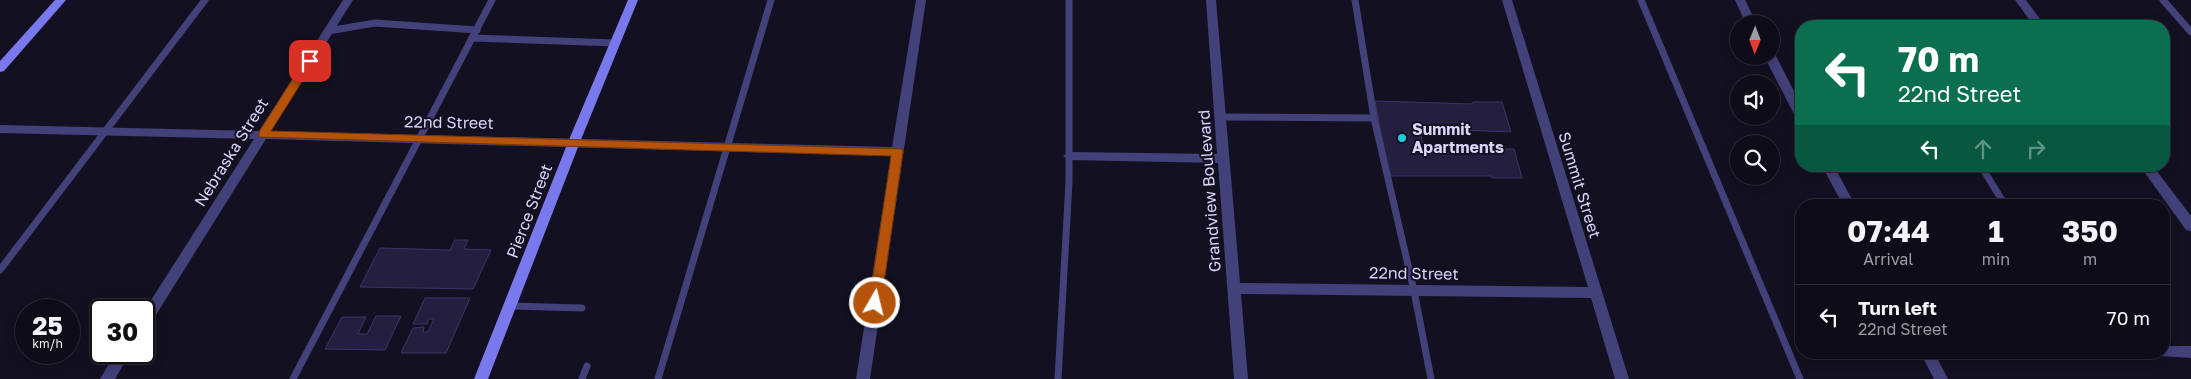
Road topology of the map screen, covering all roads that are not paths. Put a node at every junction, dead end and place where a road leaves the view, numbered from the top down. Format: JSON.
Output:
{"nodes":[{"id":1,"x":61,"y":0,"type":"edge"},
{"id":2,"x":205,"y":0,"type":"edge"},
{"id":3,"x":348,"y":0,"type":"edge"},
{"id":4,"x":492,"y":0,"type":"edge"},
{"id":5,"x":633,"y":0,"type":"edge"},
{"id":6,"x":771,"y":0,"type":"edge"},
{"id":7,"x":921,"y":0,"type":"edge"},
{"id":8,"x":1069,"y":0,"type":"edge"},
{"id":9,"x":1211,"y":0,"type":"edge"},
{"id":10,"x":1355,"y":0,"type":"edge"},
{"id":11,"x":1507,"y":0,"type":"edge"},
{"id":12,"x":1641,"y":0,"type":"edge"},
{"id":13,"x":1740,"y":0,"type":"edge"},
{"id":14,"x":2020,"y":0,"type":"edge"},
{"id":15,"x":2162,"y":0,"type":"edge"},
{"id":16,"x":1748,"y":15,"type":"edge"},
{"id":17,"x":2035,"y":20,"type":"edge"},
{"id":18,"x":477,"y":30,"type":"junction"},
{"id":19,"x":328,"y":31,"type":"junction"},
{"id":20,"x":2191,"y":32,"type":"edge"},
{"id":21,"x":472,"y":38,"type":"junction"},
{"id":22,"x":615,"y":42,"type":"junction"},
{"id":23,"x":1775,"y":65,"type":"edge"},
{"id":24,"x":0,"y":68,"type":"edge"},
{"id":25,"x":1795,"y":104,"type":"edge"},
{"id":26,"x":1220,"y":117,"type":"junction"},
{"id":27,"x":1374,"y":118,"type":"junction"},
{"id":28,"x":0,"y":129,"type":"edge"},
{"id":29,"x":106,"y":132,"type":"junction"},
{"id":30,"x":263,"y":135,"type":"junction"},
{"id":31,"x":420,"y":139,"type":"junction"},
{"id":32,"x":574,"y":142,"type":"junction"},
{"id":33,"x":725,"y":148,"type":"junction"},
{"id":34,"x":898,"y":152,"type":"junction"},
{"id":35,"x":1069,"y":156,"type":"junction"},
{"id":36,"x":1223,"y":159,"type":"junction"},
{"id":37,"x":1831,"y":172,"type":"edge"},
{"id":38,"x":1985,"y":172,"type":"edge"},
{"id":39,"x":2150,"y":172,"type":"edge"},
{"id":40,"x":1846,"y":199,"type":"edge"},
{"id":41,"x":2001,"y":199,"type":"edge"},
{"id":42,"x":2191,"y":226,"type":"edge"},
{"id":43,"x":0,"y":270,"type":"edge"},
{"id":44,"x":1233,"y":288,"type":"junction"},
{"id":45,"x":1414,"y":291,"type":"junction"},
{"id":46,"x":1595,"y":293,"type":"junction"},
{"id":47,"x":155,"y":305,"type":"edge"},
{"id":48,"x":510,"y":306,"type":"junction"},
{"id":49,"x":582,"y":308,"type":"dead end"},
{"id":50,"x":2170,"y":352,"type":"edge"},
{"id":51,"x":2191,"y":352,"type":"edge"},
{"id":52,"x":1931,"y":359,"type":"edge"},
{"id":53,"x":116,"y":364,"type":"edge"},
{"id":54,"x":587,"y":366,"type":"dead end"},
{"id":55,"x":107,"y":379,"type":"edge"},
{"id":56,"x":293,"y":379,"type":"edge"},
{"id":57,"x":481,"y":379,"type":"edge"},
{"id":58,"x":582,"y":379,"type":"edge"},
{"id":59,"x":658,"y":379,"type":"edge"},
{"id":60,"x":864,"y":379,"type":"edge"},
{"id":61,"x":1058,"y":379,"type":"edge"},
{"id":62,"x":1240,"y":379,"type":"edge"},
{"id":63,"x":1431,"y":379,"type":"edge"},
{"id":64,"x":1622,"y":379,"type":"edge"},
{"id":65,"x":1800,"y":379,"type":"edge"},
{"id":66,"x":1941,"y":379,"type":"edge"}],
"edges":[{"from":1,"to":24,"type":"main road"},
{"from":2,"to":29,"type":"lane"},
{"from":3,"to":19,"type":"street","name":"Nebraska Street"},
{"from":4,"to":18,"type":"lane"},
{"from":5,"to":22,"type":"main road","name":"Pierce Street"},
{"from":6,"to":33,"type":"lane"},
{"from":7,"to":34,"type":"street"},
{"from":8,"to":35,"type":"lane"},
{"from":9,"to":26,"type":"street","name":"Grandview Boulevard"},
{"from":10,"to":27,"type":"lane"},
{"from":11,"to":46,"type":"street","name":"Summit Street"},
{"from":12,"to":65,"type":"lane"},
{"from":13,"to":16,"type":"street"},
{"from":14,"to":17,"type":"street"},
{"from":15,"to":20,"type":"lane"},
{"from":18,"to":19,"type":"lane"},
{"from":18,"to":21,"type":"lane"},
{"from":19,"to":30,"type":"street","name":"Nebraska Street"},
{"from":21,"to":22,"type":"lane"},
{"from":21,"to":31,"type":"lane"},
{"from":22,"to":32,"type":"main road","name":"Pierce Street"},
{"from":23,"to":25,"type":"street"},
{"from":26,"to":27,"type":"lane"},
{"from":26,"to":36,"type":"street","name":"Grandview Boulevard"},
{"from":27,"to":45,"type":"lane"},
{"from":28,"to":29,"type":"street","name":"22nd Street"},
{"from":29,"to":30,"type":"street","name":"22nd Street"},
{"from":29,"to":43,"type":"lane"},
{"from":30,"to":31,"type":"street","name":"22nd Street"},
{"from":30,"to":47,"type":"street","name":"Nebraska Street"},
{"from":31,"to":32,"type":"street","name":"22nd Street"},
{"from":31,"to":56,"type":"lane"},
{"from":32,"to":33,"type":"street","name":"22nd Street"},
{"from":32,"to":48,"type":"main road","name":"Pierce Street"},
{"from":33,"to":34,"type":"street","name":"22nd Street"},
{"from":33,"to":59,"type":"lane"},
{"from":34,"to":60,"type":"street"},
{"from":35,"to":36,"type":"street"},
{"from":35,"to":61,"type":"lane"},
{"from":36,"to":44,"type":"street","name":"Grandview Boulevard"},
{"from":37,"to":40,"type":"street"},
{"from":38,"to":41,"type":"lane"},
{"from":39,"to":42,"type":"street"},
{"from":44,"to":45,"type":"street","name":"22nd Street"},
{"from":44,"to":62,"type":"street","name":"Grandview Boulevard"},
{"from":45,"to":46,"type":"street","name":"22nd Street"},
{"from":45,"to":63,"type":"lane"},
{"from":46,"to":64,"type":"street","name":"Summit Street"},
{"from":48,"to":49,"type":"lane"},
{"from":48,"to":57,"type":"main road","name":"Pierce Street"},
{"from":50,"to":51,"type":"street"},
{"from":52,"to":66,"type":"street"},
{"from":53,"to":55,"type":"street"},
{"from":54,"to":58,"type":"lane"}]}
